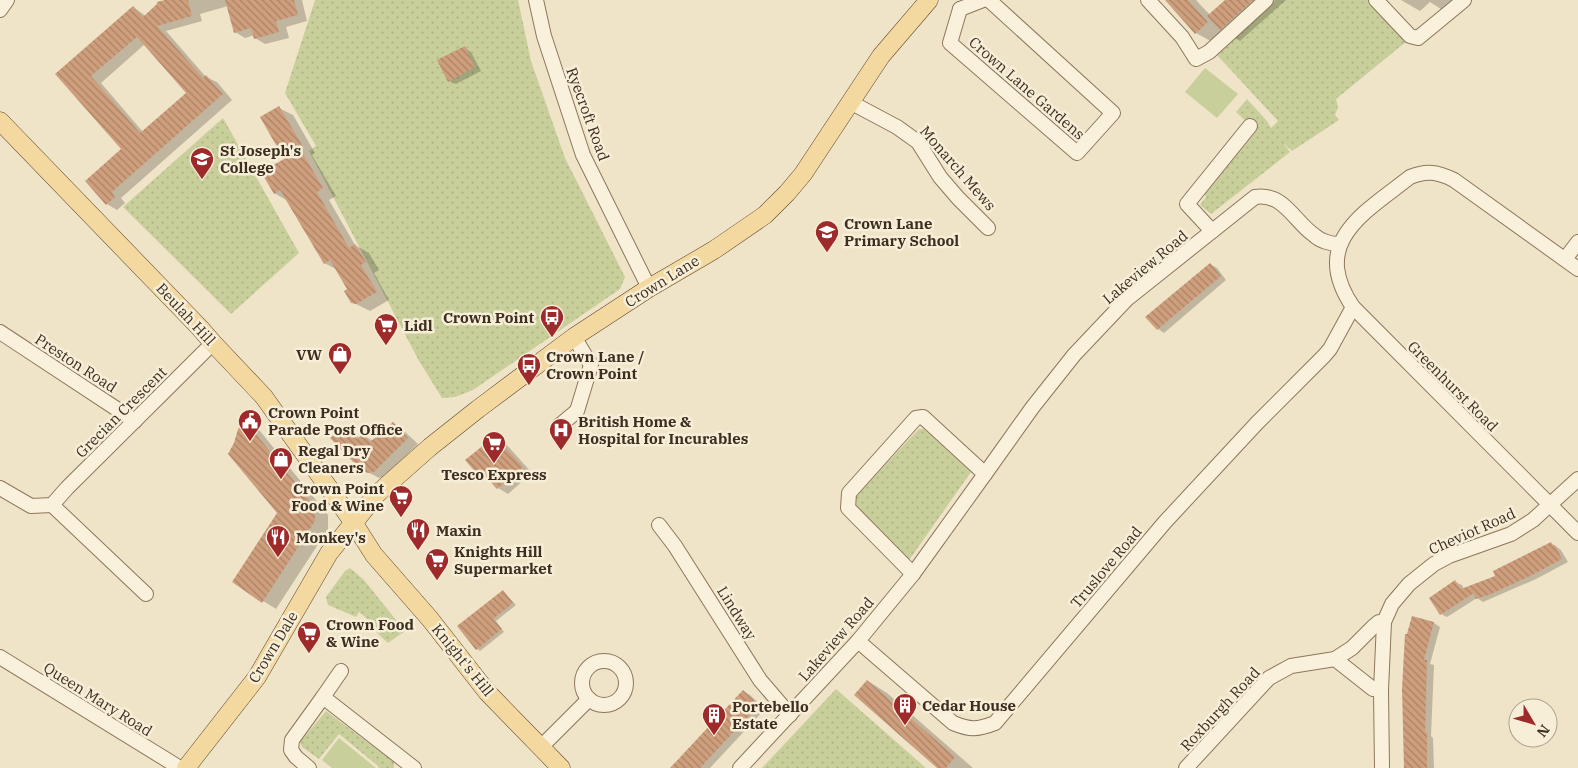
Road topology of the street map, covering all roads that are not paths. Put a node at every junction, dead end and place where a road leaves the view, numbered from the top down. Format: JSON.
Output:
{"nodes":[{"id":1,"x":6,"y":0,"type":"edge"},
{"id":2,"x":536,"y":0,"type":"edge"},
{"id":3,"x":929,"y":0,"type":"edge"},
{"id":4,"x":983,"y":0,"type":"edge"},
{"id":5,"x":989,"y":0,"type":"edge"},
{"id":6,"x":1148,"y":0,"type":"edge"},
{"id":7,"x":1266,"y":0,"type":"edge"},
{"id":8,"x":1376,"y":0,"type":"edge"},
{"id":9,"x":1464,"y":0,"type":"edge"},
{"id":10,"x":954,"y":4,"type":"edge"},
{"id":11,"x":0,"y":10,"type":"edge"},
{"id":12,"x":850,"y":102,"type":"junction"},
{"id":13,"x":0,"y":121,"type":"edge"},
{"id":14,"x":1250,"y":126,"type":"dead end"},
{"id":15,"x":988,"y":228,"type":"dead end"},
{"id":16,"x":1212,"y":231,"type":"junction"},
{"id":17,"x":1578,"y":242,"type":"edge"},
{"id":18,"x":1339,"y":244,"type":"junction"},
{"id":19,"x":1565,"y":259,"type":"junction"},
{"id":20,"x":1578,"y":269,"type":"edge"},
{"id":21,"x":650,"y":288,"type":"junction"},
{"id":22,"x":1353,"y":307,"type":"junction"},
{"id":23,"x":0,"y":332,"type":"edge"},
{"id":24,"x":574,"y":337,"type":"junction"},
{"id":25,"x":213,"y":343,"type":"junction"},
{"id":26,"x":135,"y":421,"type":"junction"},
{"id":27,"x":560,"y":426,"type":"dead end"},
{"id":28,"x":985,"y":474,"type":"junction"},
{"id":29,"x":1578,"y":479,"type":"edge"},
{"id":30,"x":0,"y":488,"type":"edge"},
{"id":31,"x":52,"y":505,"type":"junction"},
{"id":32,"x":1549,"y":506,"type":"junction"},
{"id":33,"x":353,"y":522,"type":"junction"},
{"id":34,"x":659,"y":525,"type":"dead end"},
{"id":35,"x":1578,"y":533,"type":"edge"},
{"id":36,"x":913,"y":574,"type":"junction"},
{"id":37,"x":146,"y":594,"type":"dead end"},
{"id":38,"x":1384,"y":622,"type":"junction"},
{"id":39,"x":858,"y":641,"type":"junction"},
{"id":40,"x":0,"y":657,"type":"edge"},
{"id":41,"x":1335,"y":659,"type":"junction"},
{"id":42,"x":341,"y":671,"type":"dead end"},
{"id":43,"x":1381,"y":690,"type":"junction"},
{"id":44,"x":323,"y":697,"type":"junction"},
{"id":45,"x":589,"y":699,"type":"dead end"},
{"id":46,"x":790,"y":716,"type":"junction"},
{"id":47,"x":540,"y":748,"type":"junction"},
{"id":48,"x":410,"y":767,"type":"edge"},
{"id":49,"x":180,"y":768,"type":"edge"},
{"id":50,"x":186,"y":768,"type":"edge"},
{"id":51,"x":309,"y":768,"type":"edge"},
{"id":52,"x":561,"y":768,"type":"edge"},
{"id":53,"x":740,"y":768,"type":"edge"},
{"id":54,"x":1186,"y":768,"type":"edge"},
{"id":55,"x":1382,"y":768,"type":"edge"}],
"edges":[{"from":1,"to":11,"type":"street"},
{"from":2,"to":21,"type":"street","name":"Ryecroft Road"},
{"from":3,"to":12,"type":"main road","name":"Crown Lane"},
{"from":4,"to":10,"type":"street","name":"Crown Lane Gardens"},
{"from":5,"to":10,"type":"street","name":"Crown Lane Gardens"},
{"from":6,"to":7,"type":"street"},
{"from":8,"to":9,"type":"street"},
{"from":12,"to":15,"type":"street","name":"Monarch Mews"},
{"from":12,"to":21,"type":"main road","name":"Crown Lane"},
{"from":13,"to":25,"type":"main road","name":"Beulah Hill"},
{"from":14,"to":16,"type":"street"},
{"from":16,"to":18,"type":"street","name":"Lakeview Road"},
{"from":16,"to":28,"type":"street","name":"Lakeview Road"},
{"from":17,"to":19,"type":"street"},
{"from":18,"to":19,"type":"street"},
{"from":18,"to":22,"type":"street","name":"Greenhurst Road"},
{"from":19,"to":20,"type":"street"},
{"from":21,"to":24,"type":"main road","name":"Crown Lane"},
{"from":22,"to":32,"type":"street","name":"Greenhurst Road"},
{"from":22,"to":39,"type":"street","name":"Truslove Road"},
{"from":23,"to":26,"type":"street","name":"Preston Road"},
{"from":24,"to":27,"type":"street"},
{"from":24,"to":33,"type":"main road","name":"Crown Lane"},
{"from":25,"to":26,"type":"street","name":"Grecian Crescent"},
{"from":25,"to":33,"type":"main road","name":"Beulah Hill"},
{"from":26,"to":31,"type":"street","name":"Grecian Crescent"},
{"from":28,"to":36,"type":"street","name":"Lakeview Road"},
{"from":28,"to":36,"type":"street"},
{"from":29,"to":32,"type":"street","name":"Cheviot Road"},
{"from":30,"to":31,"type":"street"},
{"from":31,"to":37,"type":"street"},
{"from":32,"to":35,"type":"street","name":"Greenhurst Road"},
{"from":32,"to":38,"type":"street","name":"Cheviot Road"},
{"from":33,"to":47,"type":"main road","name":"Knight's Hill"},
{"from":33,"to":50,"type":"main road","name":"Crown Dale"},
{"from":34,"to":46,"type":"street","name":"Lindway"},
{"from":36,"to":39,"type":"street","name":"Lakeview Road"},
{"from":38,"to":41,"type":"street","name":"Roxburgh Road"},
{"from":38,"to":43,"type":"street","name":"Cheviot Road"},
{"from":39,"to":46,"type":"street","name":"Lakeview Road"},
{"from":40,"to":49,"type":"street","name":"Queen Mary Road"},
{"from":41,"to":43,"type":"street"},
{"from":41,"to":54,"type":"street","name":"Roxburgh Road"},
{"from":42,"to":44,"type":"street"},
{"from":43,"to":55,"type":"street","name":"Cheviot Road"},
{"from":44,"to":48,"type":"street"},
{"from":44,"to":51,"type":"street"},
{"from":45,"to":47,"type":"street"},
{"from":46,"to":53,"type":"street","name":"Lakeview Road"},
{"from":47,"to":52,"type":"main road","name":"Knight's Hill"}]}
